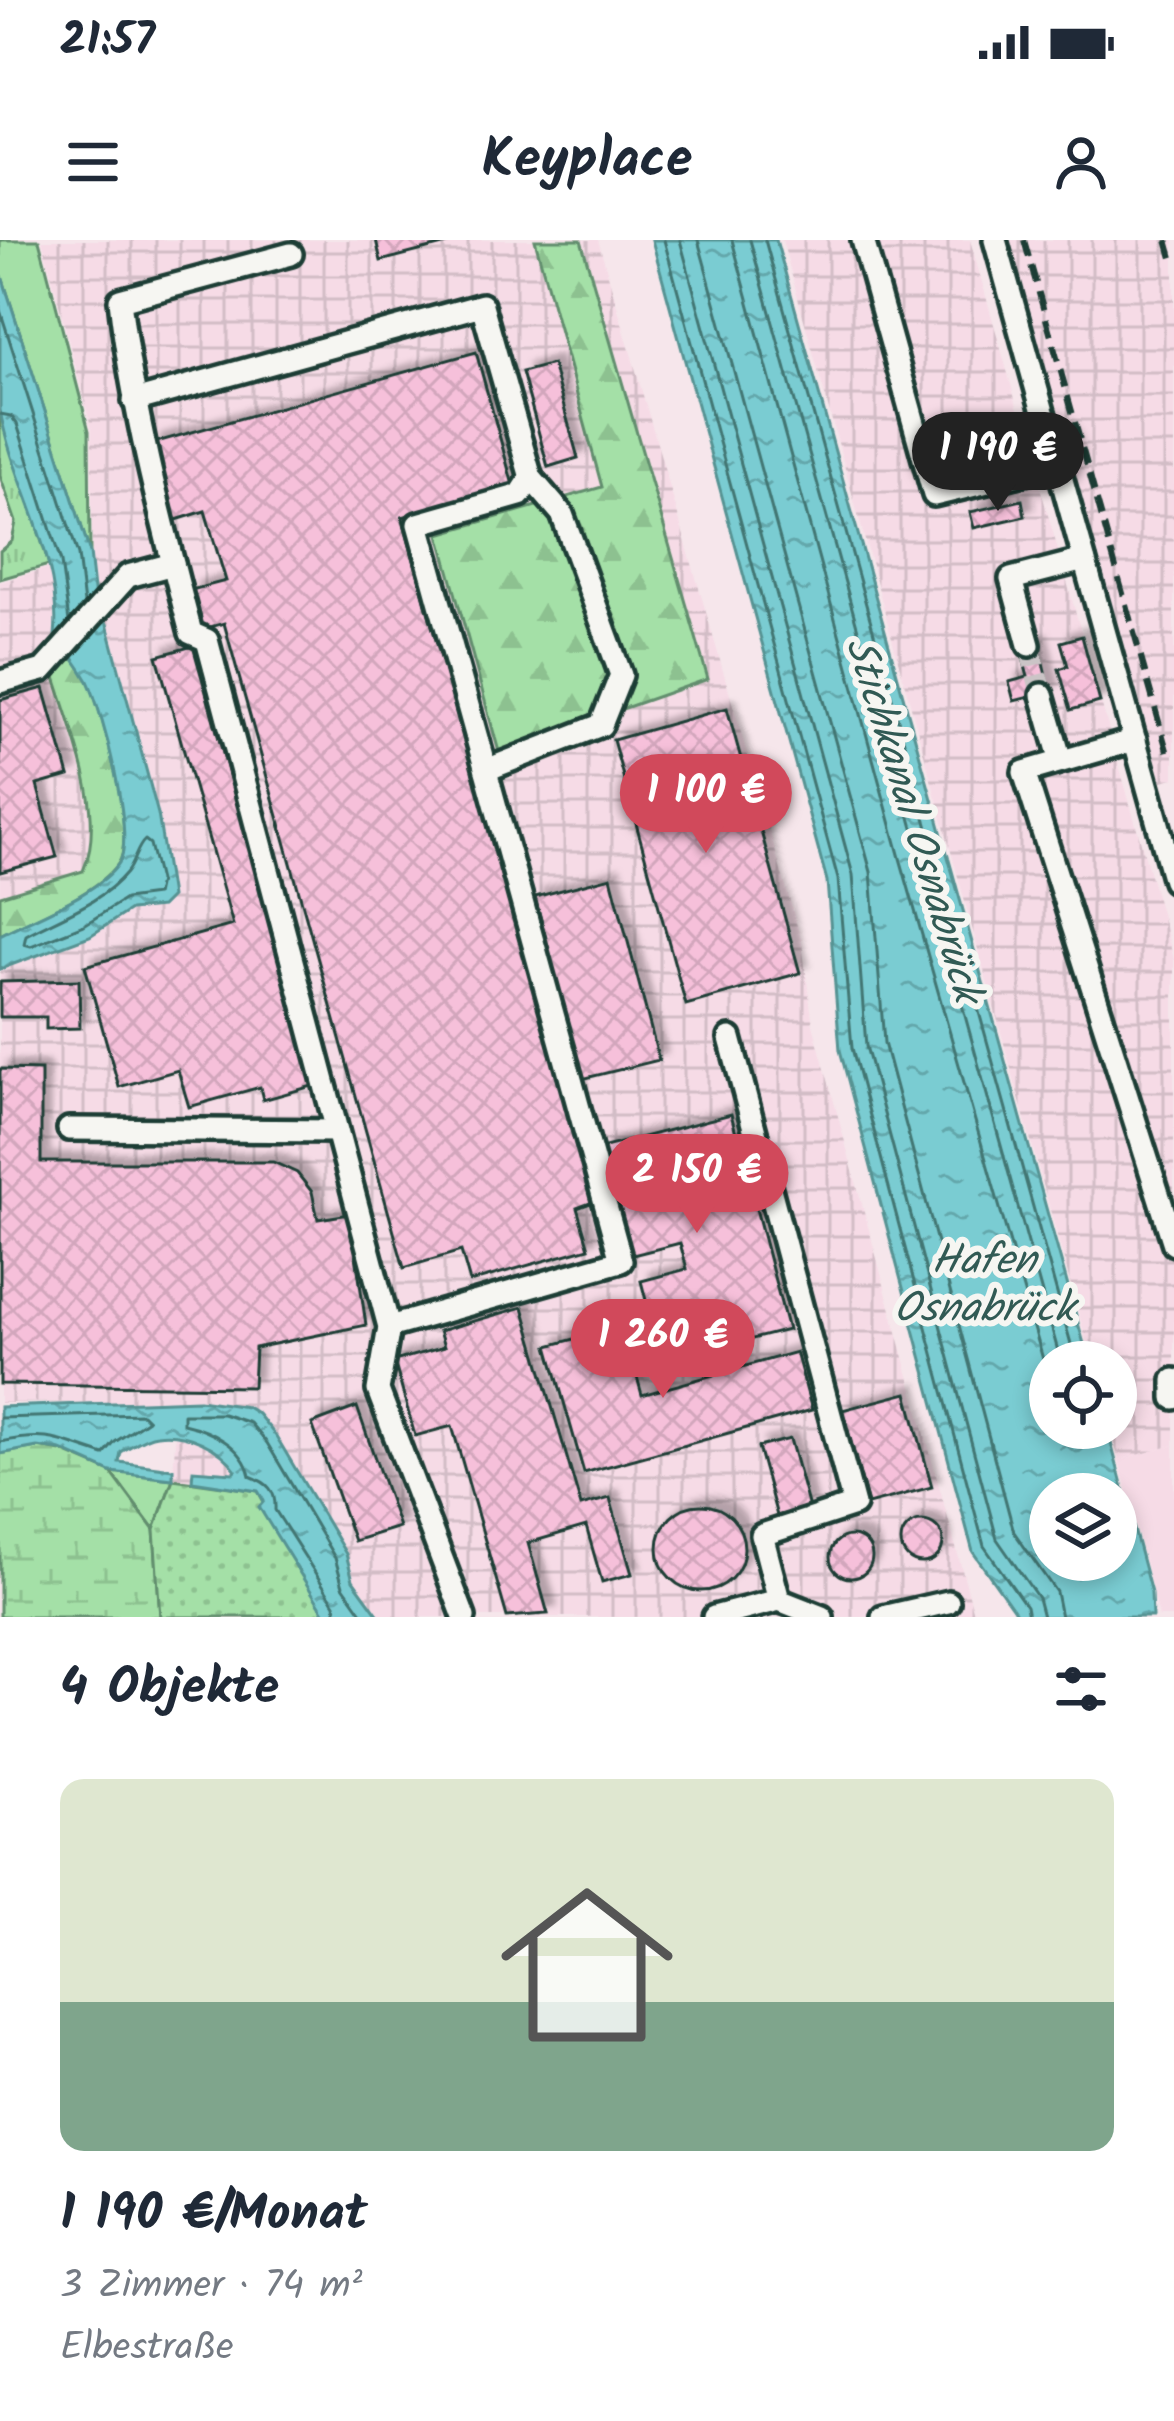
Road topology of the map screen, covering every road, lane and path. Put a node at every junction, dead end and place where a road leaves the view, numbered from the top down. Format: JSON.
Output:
{"nodes":[{"id":1,"x":863,"y":240,"type":"edge"},
{"id":2,"x":995,"y":240,"type":"edge"},
{"id":3,"x":291,"y":254,"type":"dead end"},
{"id":4,"x":134,"y":400,"type":"junction"},
{"id":5,"x":1058,"y":465,"type":"junction"},
{"id":6,"x":531,"y":478,"type":"junction"},
{"id":7,"x":1084,"y":560,"type":"junction"},
{"id":8,"x":173,"y":565,"type":"junction"},
{"id":9,"x":1029,"y":645,"type":"tunnel mouth"},
{"id":10,"x":0,"y":682,"type":"edge"},
{"id":11,"x":1042,"y":694,"type":"tunnel mouth"},
{"id":12,"x":1135,"y":740,"type":"junction"},
{"id":13,"x":1061,"y":761,"type":"junction"},
{"id":14,"x":486,"y":770,"type":"junction"},
{"id":15,"x":1174,"y":881,"type":"edge"},
{"id":16,"x":730,"y":1038,"type":"dead end"},
{"id":17,"x":69,"y":1129,"type":"dead end"},
{"id":18,"x":336,"y":1131,"type":"junction"},
{"id":19,"x":1174,"y":1244,"type":"edge"},
{"id":20,"x":389,"y":1328,"type":"junction"},
{"id":21,"x":1174,"y":1381,"type":"edge"},
{"id":22,"x":1174,"y":1397,"type":"edge"},
{"id":23,"x":779,"y":1600,"type":"junction"},
{"id":24,"x":948,"y":1602,"type":"dead end"},
{"id":25,"x":464,"y":1617,"type":"edge"},
{"id":26,"x":714,"y":1617,"type":"edge"},
{"id":27,"x":822,"y":1617,"type":"edge"},
{"id":28,"x":883,"y":1617,"type":"edge"}],
"edges":[{"from":1,"to":5,"type":"street"},
{"from":2,"to":5,"type":"street"},
{"from":3,"to":4,"type":"street"},
{"from":4,"to":6,"type":"street"},
{"from":4,"to":8,"type":"street"},
{"from":5,"to":7,"type":"street"},
{"from":6,"to":14,"type":"street"},
{"from":6,"to":14,"type":"street"},
{"from":7,"to":9,"type":"street"},
{"from":7,"to":12,"type":"street"},
{"from":8,"to":10,"type":"street"},
{"from":8,"to":18,"type":"street"},
{"from":11,"to":13,"type":"street"},
{"from":12,"to":13,"type":"street"},
{"from":12,"to":15,"type":"street"},
{"from":13,"to":19,"type":"street"},
{"from":14,"to":20,"type":"street"},
{"from":16,"to":23,"type":"street"},
{"from":17,"to":18,"type":"street"},
{"from":18,"to":20,"type":"street"},
{"from":20,"to":25,"type":"street"},
{"from":21,"to":22,"type":"street"},
{"from":23,"to":26,"type":"street"},
{"from":23,"to":27,"type":"street"},
{"from":24,"to":28,"type":"street"}]}
